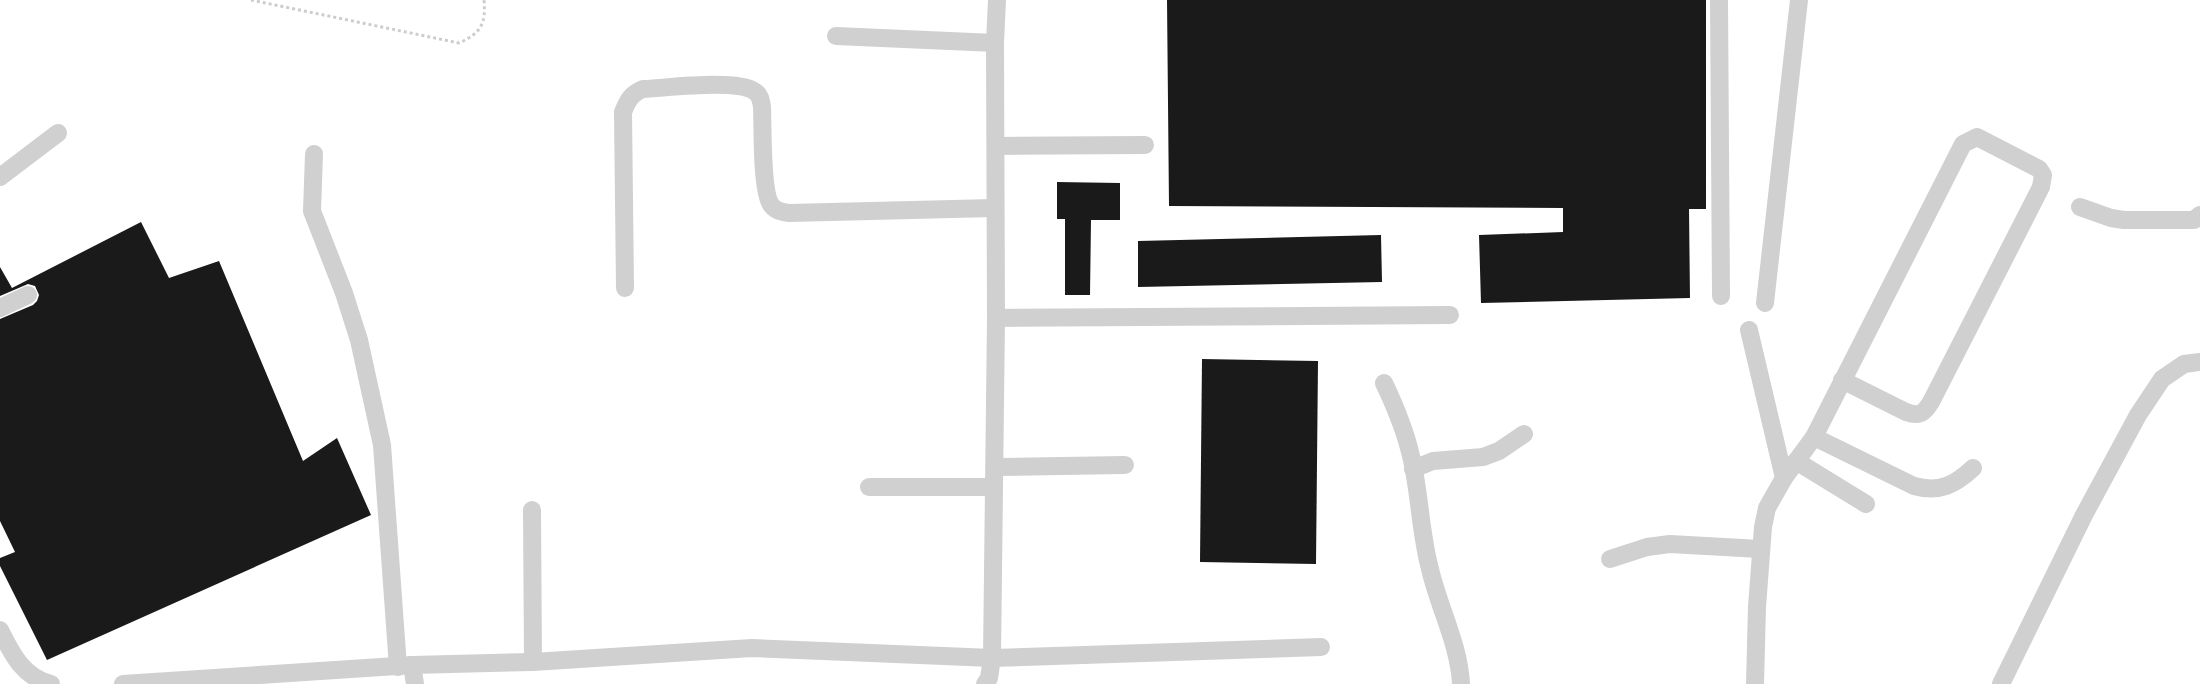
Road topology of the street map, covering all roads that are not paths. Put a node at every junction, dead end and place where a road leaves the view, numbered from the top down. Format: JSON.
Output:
{"nodes":[{"id":1,"x":997,"y":0,"type":"edge"},
{"id":2,"x":1719,"y":0,"type":"edge"},
{"id":3,"x":1799,"y":0,"type":"edge"},
{"id":4,"x":836,"y":36,"type":"dead end"},
{"id":5,"x":995,"y":43,"type":"junction"},
{"id":6,"x":58,"y":133,"type":"dead end"},
{"id":7,"x":1145,"y":145,"type":"dead end"},
{"id":8,"x":996,"y":146,"type":"junction"},
{"id":9,"x":314,"y":154,"type":"dead end"},
{"id":10,"x":0,"y":177,"type":"edge"},
{"id":11,"x":2080,"y":207,"type":"dead end"},
{"id":12,"x":994,"y":208,"type":"junction"},
{"id":13,"x":2200,"y":215,"type":"edge"},
{"id":14,"x":625,"y":288,"type":"dead end"},
{"id":15,"x":28,"y":295,"type":"dead end"},
{"id":16,"x":1721,"y":296,"type":"dead end"},
{"id":17,"x":1765,"y":303,"type":"dead end"},
{"id":18,"x":0,"y":308,"type":"edge"},
{"id":19,"x":1450,"y":315,"type":"dead end"},
{"id":20,"x":996,"y":318,"type":"junction"},
{"id":21,"x":1749,"y":330,"type":"dead end"},
{"id":22,"x":2200,"y":362,"type":"edge"},
{"id":23,"x":1842,"y":381,"type":"junction"},
{"id":24,"x":1384,"y":382,"type":"dead end"},
{"id":25,"x":1524,"y":434,"type":"dead end"},
{"id":26,"x":1814,"y":437,"type":"junction"},
{"id":27,"x":1796,"y":461,"type":"junction"},
{"id":28,"x":1125,"y":465,"type":"dead end"},
{"id":29,"x":995,"y":467,"type":"junction"},
{"id":30,"x":1973,"y":468,"type":"dead end"},
{"id":31,"x":1413,"y":469,"type":"junction"},
{"id":32,"x":1784,"y":478,"type":"junction"},
{"id":33,"x":869,"y":487,"type":"dead end"},
{"id":34,"x":994,"y":488,"type":"junction"},
{"id":35,"x":1866,"y":504,"type":"dead end"},
{"id":36,"x":532,"y":510,"type":"dead end"},
{"id":37,"x":1760,"y":549,"type":"junction"},
{"id":38,"x":1610,"y":559,"type":"dead end"},
{"id":39,"x":0,"y":630,"type":"edge"},
{"id":40,"x":1321,"y":647,"type":"dead end"},
{"id":41,"x":992,"y":658,"type":"junction"},
{"id":42,"x":533,"y":662,"type":"junction"},
{"id":43,"x":405,"y":666,"type":"junction"},
{"id":44,"x":989,"y":682,"type":"edge"},
{"id":45,"x":51,"y":684,"type":"edge"},
{"id":46,"x":123,"y":684,"type":"edge"},
{"id":47,"x":415,"y":684,"type":"edge"},
{"id":48,"x":1461,"y":684,"type":"edge"},
{"id":49,"x":1755,"y":684,"type":"edge"},
{"id":50,"x":2001,"y":684,"type":"edge"}],
"edges":[{"from":1,"to":5,"type":"street"},
{"from":2,"to":16,"type":"street"},
{"from":3,"to":17,"type":"street"},
{"from":4,"to":5,"type":"street"},
{"from":5,"to":8,"type":"street"},
{"from":6,"to":10,"type":"street"},
{"from":7,"to":8,"type":"street"},
{"from":8,"to":12,"type":"street"},
{"from":9,"to":43,"type":"street"},
{"from":11,"to":13,"type":"street"},
{"from":12,"to":14,"type":"street"},
{"from":12,"to":20,"type":"street"},
{"from":15,"to":18,"type":"street"},
{"from":19,"to":20,"type":"street"},
{"from":20,"to":29,"type":"street"},
{"from":21,"to":32,"type":"street"},
{"from":22,"to":50,"type":"street"},
{"from":23,"to":23,"type":"street"},
{"from":23,"to":26,"type":"street"},
{"from":24,"to":31,"type":"street"},
{"from":25,"to":31,"type":"street"},
{"from":26,"to":27,"type":"street"},
{"from":26,"to":30,"type":"street"},
{"from":27,"to":32,"type":"street"},
{"from":27,"to":35,"type":"street"},
{"from":28,"to":29,"type":"street"},
{"from":29,"to":34,"type":"street"},
{"from":31,"to":48,"type":"street"},
{"from":32,"to":37,"type":"street"},
{"from":33,"to":34,"type":"street"},
{"from":34,"to":41,"type":"street"},
{"from":36,"to":42,"type":"street"},
{"from":37,"to":38,"type":"street"},
{"from":37,"to":49,"type":"street"},
{"from":39,"to":45,"type":"street"},
{"from":40,"to":41,"type":"street"},
{"from":41,"to":42,"type":"street"},
{"from":41,"to":44,"type":"street"},
{"from":42,"to":43,"type":"street"},
{"from":43,"to":46,"type":"street"},
{"from":43,"to":47,"type":"street"}]}
